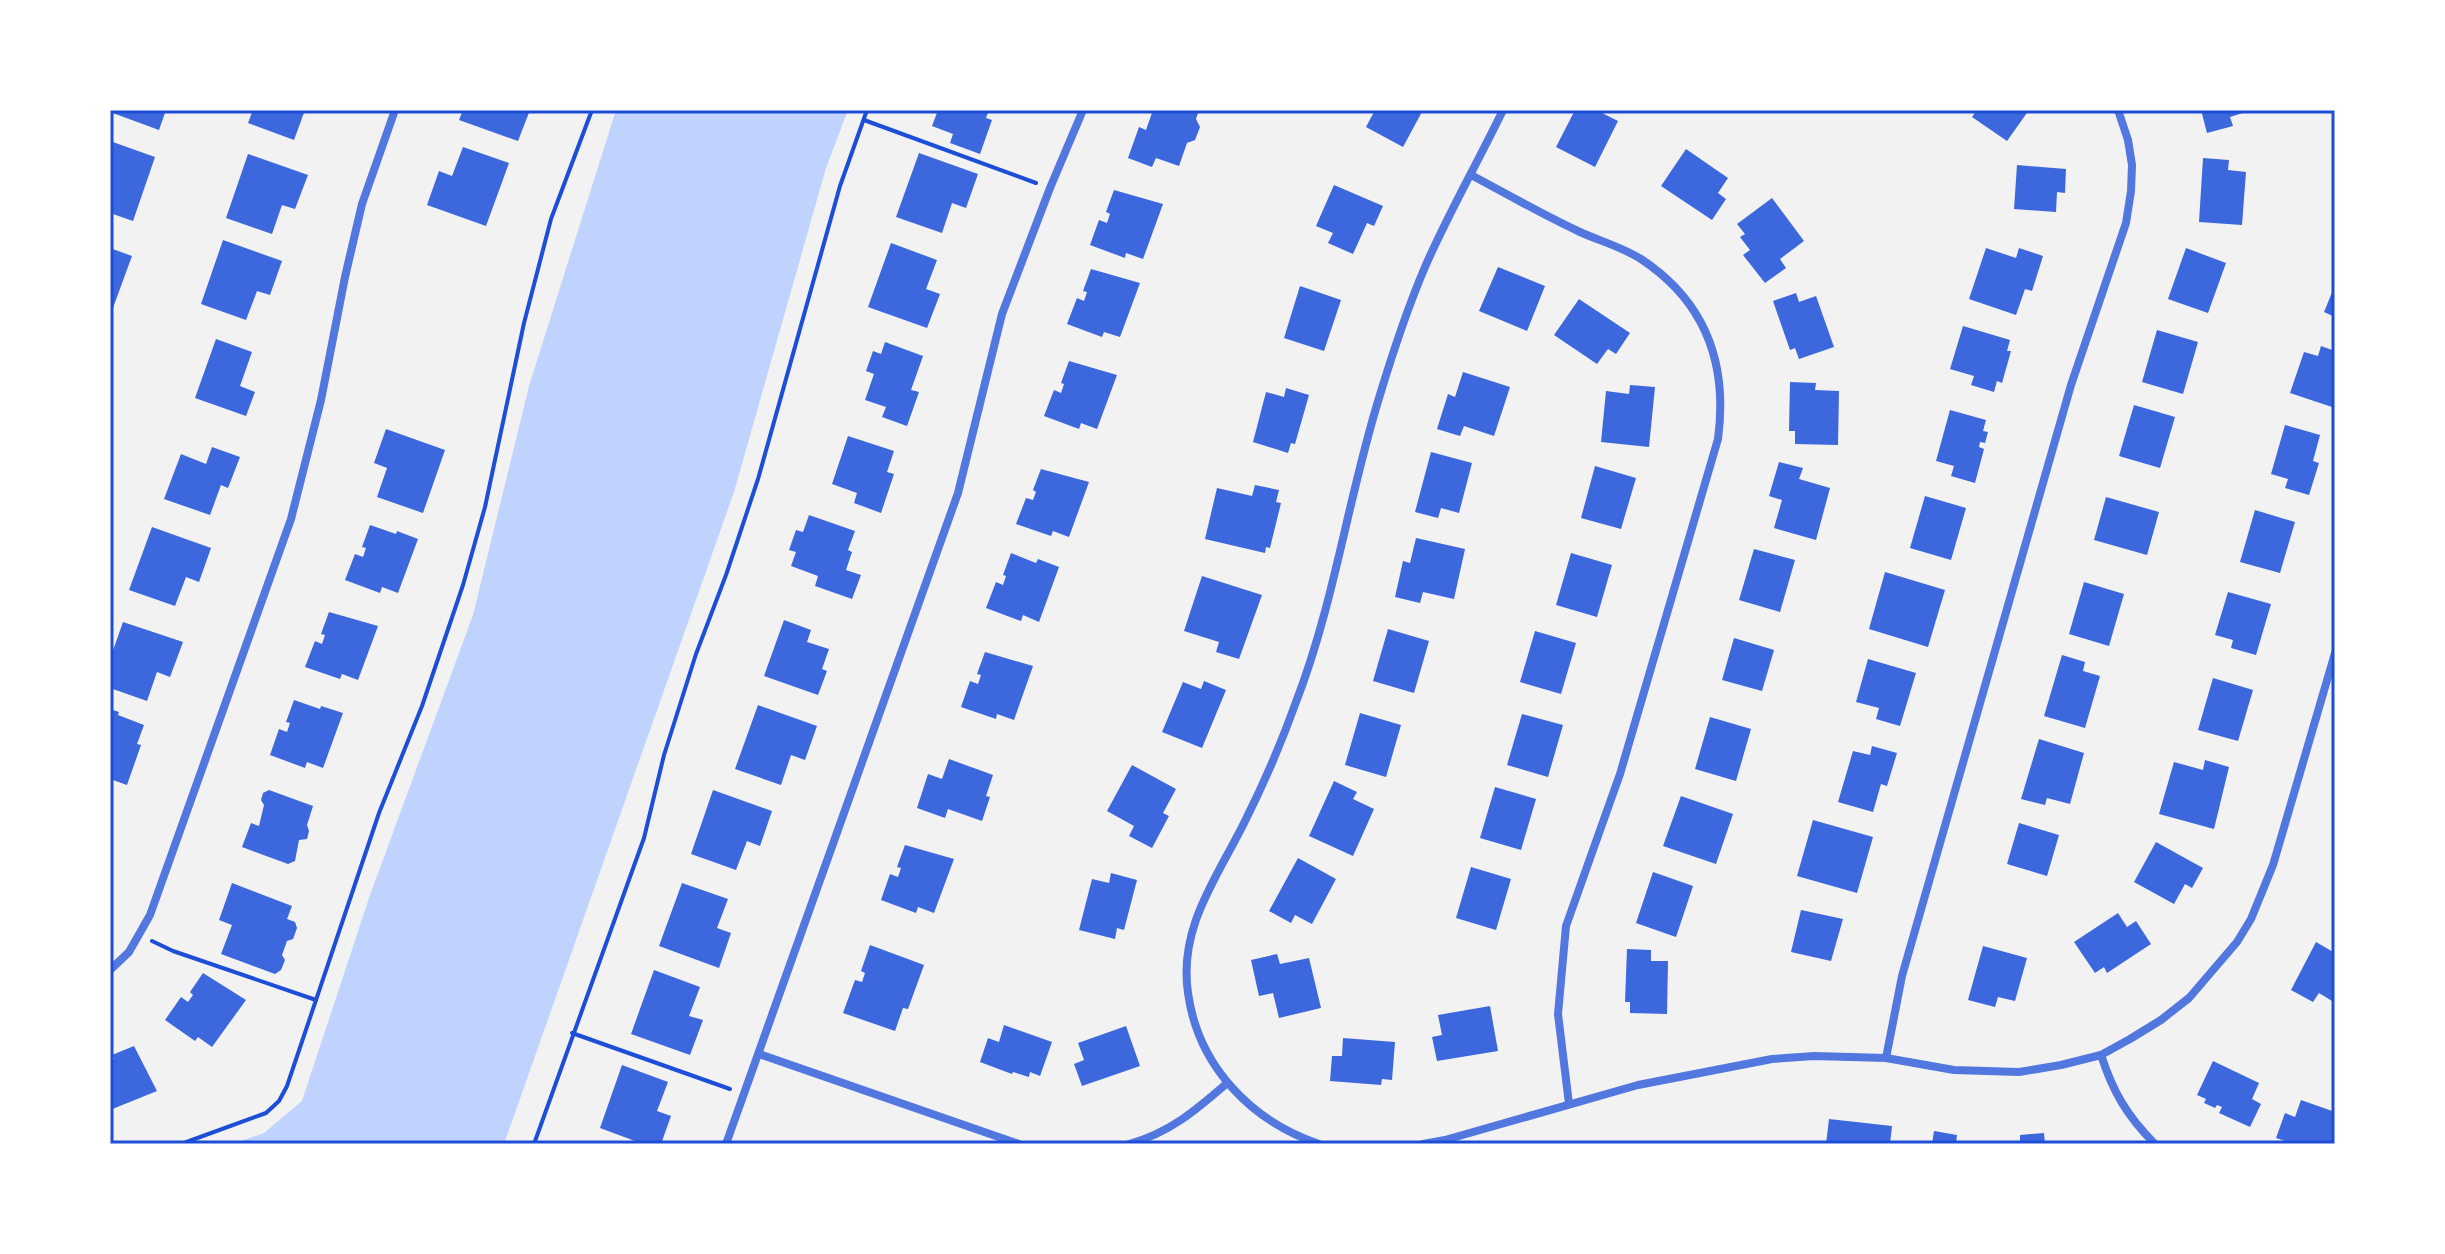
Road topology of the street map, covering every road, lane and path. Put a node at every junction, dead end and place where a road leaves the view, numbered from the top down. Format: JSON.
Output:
{"nodes":[{"id":1,"x":395,"y":110,"type":"edge"},
{"id":2,"x":592,"y":110,"type":"edge"},
{"id":3,"x":867,"y":110,"type":"edge"},
{"id":4,"x":1083,"y":110,"type":"edge"},
{"id":5,"x":1503,"y":110,"type":"edge"},
{"id":6,"x":2118,"y":110,"type":"edge"},
{"id":7,"x":864,"y":119,"type":"junction"},
{"id":8,"x":1471,"y":175,"type":"junction"},
{"id":9,"x":1050,"y":188,"type":"junction"},
{"id":10,"x":2335,"y":653,"type":"edge"},
{"id":11,"x":139,"y":935,"type":"junction"},
{"id":12,"x":110,"y":970,"type":"edge"},
{"id":13,"x":316,"y":1000,"type":"junction"},
{"id":14,"x":572,"y":1033,"type":"junction"},
{"id":15,"x":759,"y":1054,"type":"junction"},
{"id":16,"x":2101,"y":1055,"type":"junction"},
{"id":17,"x":1886,"y":1058,"type":"junction"},
{"id":18,"x":1226,"y":1084,"type":"junction"},
{"id":19,"x":743,"y":1094,"type":"junction"},
{"id":20,"x":1569,"y":1104,"type":"junction"},
{"id":21,"x":181,"y":1144,"type":"edge"},
{"id":22,"x":534,"y":1144,"type":"edge"},
{"id":23,"x":726,"y":1144,"type":"edge"},
{"id":24,"x":1019,"y":1144,"type":"edge"},
{"id":25,"x":1129,"y":1144,"type":"edge"},
{"id":26,"x":1319,"y":1144,"type":"edge"},
{"id":27,"x":1423,"y":1144,"type":"edge"},
{"id":28,"x":2155,"y":1144,"type":"edge"}],
"edges":[{"from":1,"to":11,"type":"street"},
{"from":2,"to":13,"type":"path"},
{"from":3,"to":7,"type":"path"},
{"from":4,"to":9,"type":"street"},
{"from":5,"to":8,"type":"street"},
{"from":6,"to":17,"type":"street"},
{"from":7,"to":9,"type":"path"},
{"from":7,"to":14,"type":"path"},
{"from":8,"to":18,"type":"street"},
{"from":8,"to":20,"type":"street"},
{"from":9,"to":15,"type":"street"},
{"from":10,"to":16,"type":"street"},
{"from":11,"to":12,"type":"street"},
{"from":11,"to":13,"type":"path"},
{"from":13,"to":21,"type":"path"},
{"from":14,"to":19,"type":"path"},
{"from":14,"to":22,"type":"path"},
{"from":15,"to":19,"type":"street"},
{"from":15,"to":24,"type":"street"},
{"from":16,"to":17,"type":"street"},
{"from":16,"to":28,"type":"street"},
{"from":17,"to":20,"type":"street"},
{"from":18,"to":25,"type":"street"},
{"from":18,"to":26,"type":"street"},
{"from":19,"to":23,"type":"street"},
{"from":20,"to":27,"type":"street"}]}
